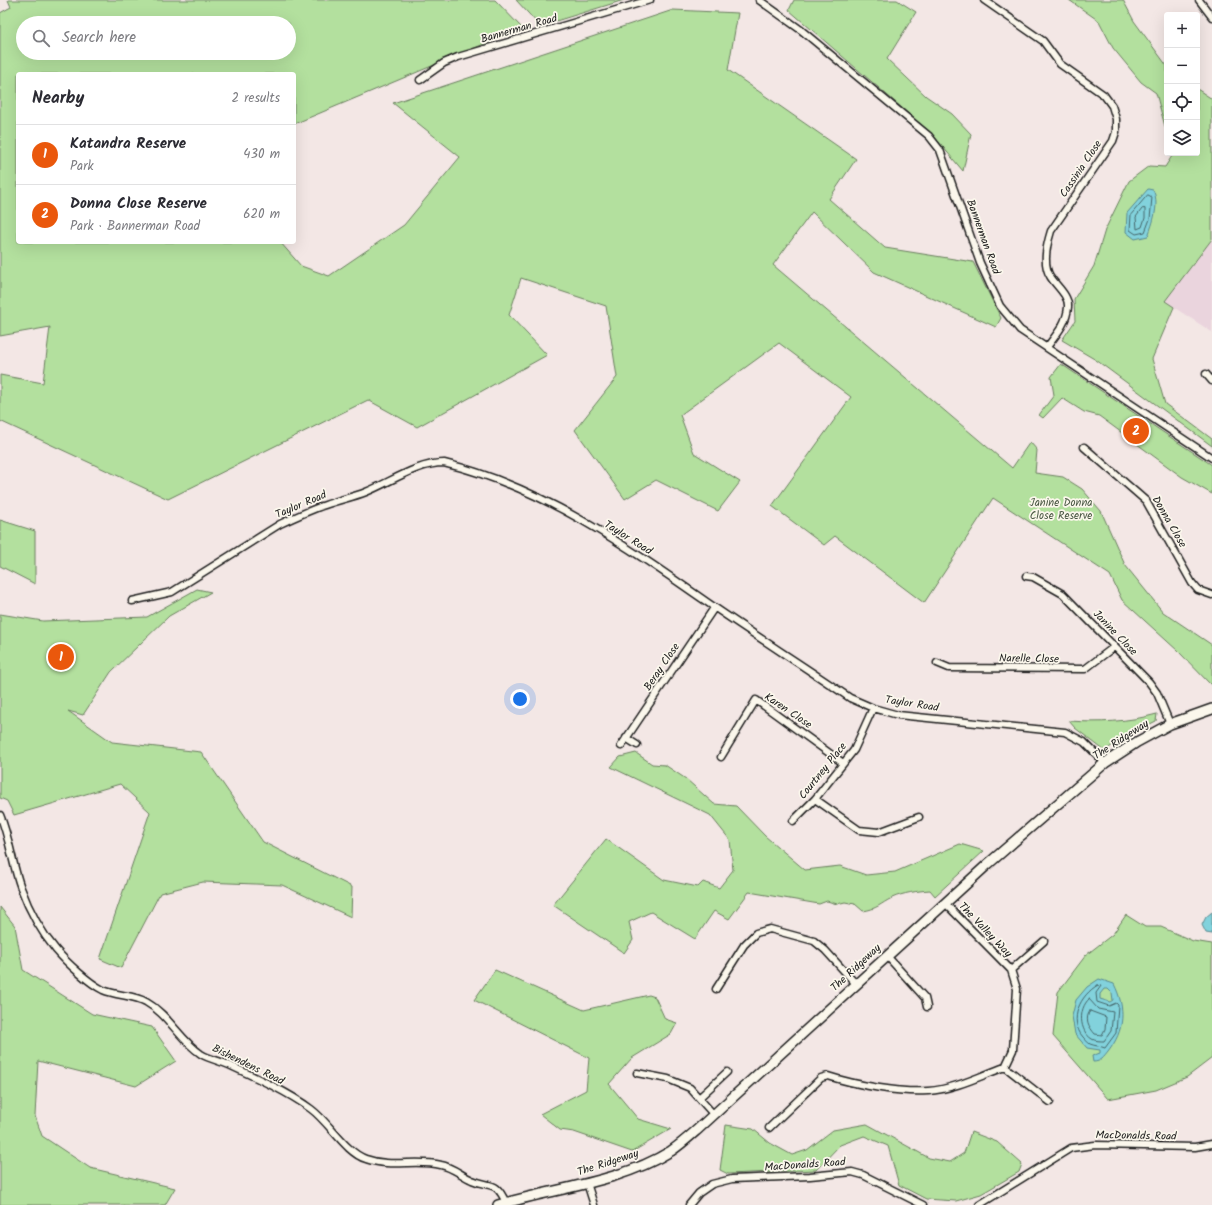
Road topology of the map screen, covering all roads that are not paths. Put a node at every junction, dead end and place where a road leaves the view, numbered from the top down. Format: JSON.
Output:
{"nodes":[{"id":1,"x":650,"y":0,"type":"edge"},
{"id":2,"x":759,"y":0,"type":"edge"},
{"id":3,"x":984,"y":0,"type":"edge"},
{"id":4,"x":1199,"y":0,"type":"edge"},
{"id":5,"x":1212,"y":17,"type":"edge"},
{"id":6,"x":420,"y":80,"type":"dead end"},
{"id":7,"x":1047,"y":347,"type":"junction"},
{"id":8,"x":1206,"y":374,"type":"dead end"},
{"id":9,"x":1212,"y":381,"type":"edge"},
{"id":10,"x":1084,"y":447,"type":"dead end"},
{"id":11,"x":1212,"y":458,"type":"edge"},
{"id":12,"x":1026,"y":576,"type":"dead end"},
{"id":13,"x":1212,"y":595,"type":"edge"},
{"id":14,"x":132,"y":601,"type":"dead end"},
{"id":15,"x":714,"y":608,"type":"junction"},
{"id":16,"x":1114,"y":647,"type":"junction"},
{"id":17,"x":937,"y":663,"type":"dead end"},
{"id":18,"x":873,"y":708,"type":"junction"},
{"id":19,"x":1212,"y":709,"type":"edge"},
{"id":20,"x":1170,"y":724,"type":"junction"},
{"id":21,"x":626,"y":738,"type":"junction"},
{"id":22,"x":637,"y":745,"type":"dead end"},
{"id":23,"x":621,"y":746,"type":"dead end"},
{"id":24,"x":720,"y":757,"type":"dead end"},
{"id":25,"x":843,"y":763,"type":"junction"},
{"id":26,"x":1104,"y":763,"type":"junction"},
{"id":27,"x":815,"y":799,"type":"junction"},
{"id":28,"x":0,"y":815,"type":"edge"},
{"id":29,"x":919,"y":817,"type":"dead end"},
{"id":30,"x":793,"y":821,"type":"dead end"},
{"id":31,"x":945,"y":903,"type":"junction"},
{"id":32,"x":1044,"y":941,"type":"dead end"},
{"id":33,"x":887,"y":956,"type":"junction"},
{"id":34,"x":1011,"y":970,"type":"junction"},
{"id":35,"x":856,"y":984,"type":"junction"},
{"id":36,"x":716,"y":989,"type":"dead end"},
{"id":37,"x":927,"y":1007,"type":"dead end"},
{"id":38,"x":1005,"y":1067,"type":"junction"},
{"id":39,"x":727,"y":1072,"type":"dead end"},
{"id":40,"x":637,"y":1073,"type":"dead end"},
{"id":41,"x":700,"y":1097,"type":"junction"},
{"id":42,"x":1050,"y":1102,"type":"dead end"},
{"id":43,"x":714,"y":1115,"type":"junction"},
{"id":44,"x":769,"y":1128,"type":"dead end"},
{"id":45,"x":1212,"y":1144,"type":"edge"},
{"id":46,"x":587,"y":1183,"type":"junction"},
{"id":47,"x":502,"y":1204,"type":"edge"},
{"id":48,"x":594,"y":1205,"type":"edge"},
{"id":49,"x":689,"y":1205,"type":"edge"},
{"id":50,"x":923,"y":1205,"type":"edge"},
{"id":51,"x":979,"y":1205,"type":"edge"}],
"edges":[{"from":1,"to":6,"type":"street","name":"Bannerman Road"},
{"from":2,"to":7,"type":"street","name":"Bannerman Road"},
{"from":3,"to":7,"type":"street","name":"Cassinia Close"},
{"from":4,"to":5,"type":"street"},
{"from":7,"to":11,"type":"street","name":"Bannerman Road"},
{"from":8,"to":9,"type":"street"},
{"from":10,"to":13,"type":"street","name":"Donna Close"},
{"from":12,"to":16,"type":"street","name":"Janine Close"},
{"from":14,"to":15,"type":"street","name":"Taylor Road"},
{"from":15,"to":18,"type":"street","name":"Taylor Road"},
{"from":15,"to":21,"type":"street","name":"Beray Close"},
{"from":16,"to":17,"type":"street","name":"Narelle Close"},
{"from":16,"to":20,"type":"street","name":"Janine Close"},
{"from":18,"to":25,"type":"street","name":"Courtney Place"},
{"from":18,"to":26,"type":"street","name":"Taylor Road"},
{"from":19,"to":20,"type":"street","name":"The Ridgeway"},
{"from":20,"to":26,"type":"street","name":"The Ridgeway"},
{"from":21,"to":22,"type":"street"},
{"from":21,"to":23,"type":"street","name":"Beray Close"},
{"from":24,"to":25,"type":"street","name":"Karen Close"},
{"from":25,"to":27,"type":"street","name":"Courtney Place"},
{"from":26,"to":31,"type":"street","name":"The Ridgeway"},
{"from":27,"to":29,"type":"street"},
{"from":27,"to":30,"type":"street","name":"Courtney Place"},
{"from":28,"to":47,"type":"street","name":"Bishendens Road"},
{"from":31,"to":33,"type":"street","name":"The Ridgeway"},
{"from":31,"to":34,"type":"street","name":"The Valley Way"},
{"from":32,"to":34,"type":"street"},
{"from":33,"to":35,"type":"street","name":"The Ridgeway"},
{"from":33,"to":37,"type":"street"},
{"from":34,"to":38,"type":"street","name":"The Valley Way"},
{"from":35,"to":36,"type":"street"},
{"from":35,"to":43,"type":"street","name":"The Ridgeway"},
{"from":38,"to":42,"type":"street"},
{"from":38,"to":44,"type":"street"},
{"from":39,"to":41,"type":"street"},
{"from":40,"to":41,"type":"street"},
{"from":41,"to":43,"type":"street"},
{"from":43,"to":46,"type":"street","name":"The Ridgeway"},
{"from":45,"to":51,"type":"street","name":"MacDonalds Road"},
{"from":46,"to":47,"type":"street","name":"The Ridgeway"},
{"from":46,"to":48,"type":"street"},
{"from":49,"to":50,"type":"street","name":"MacDonalds Road"}]}
